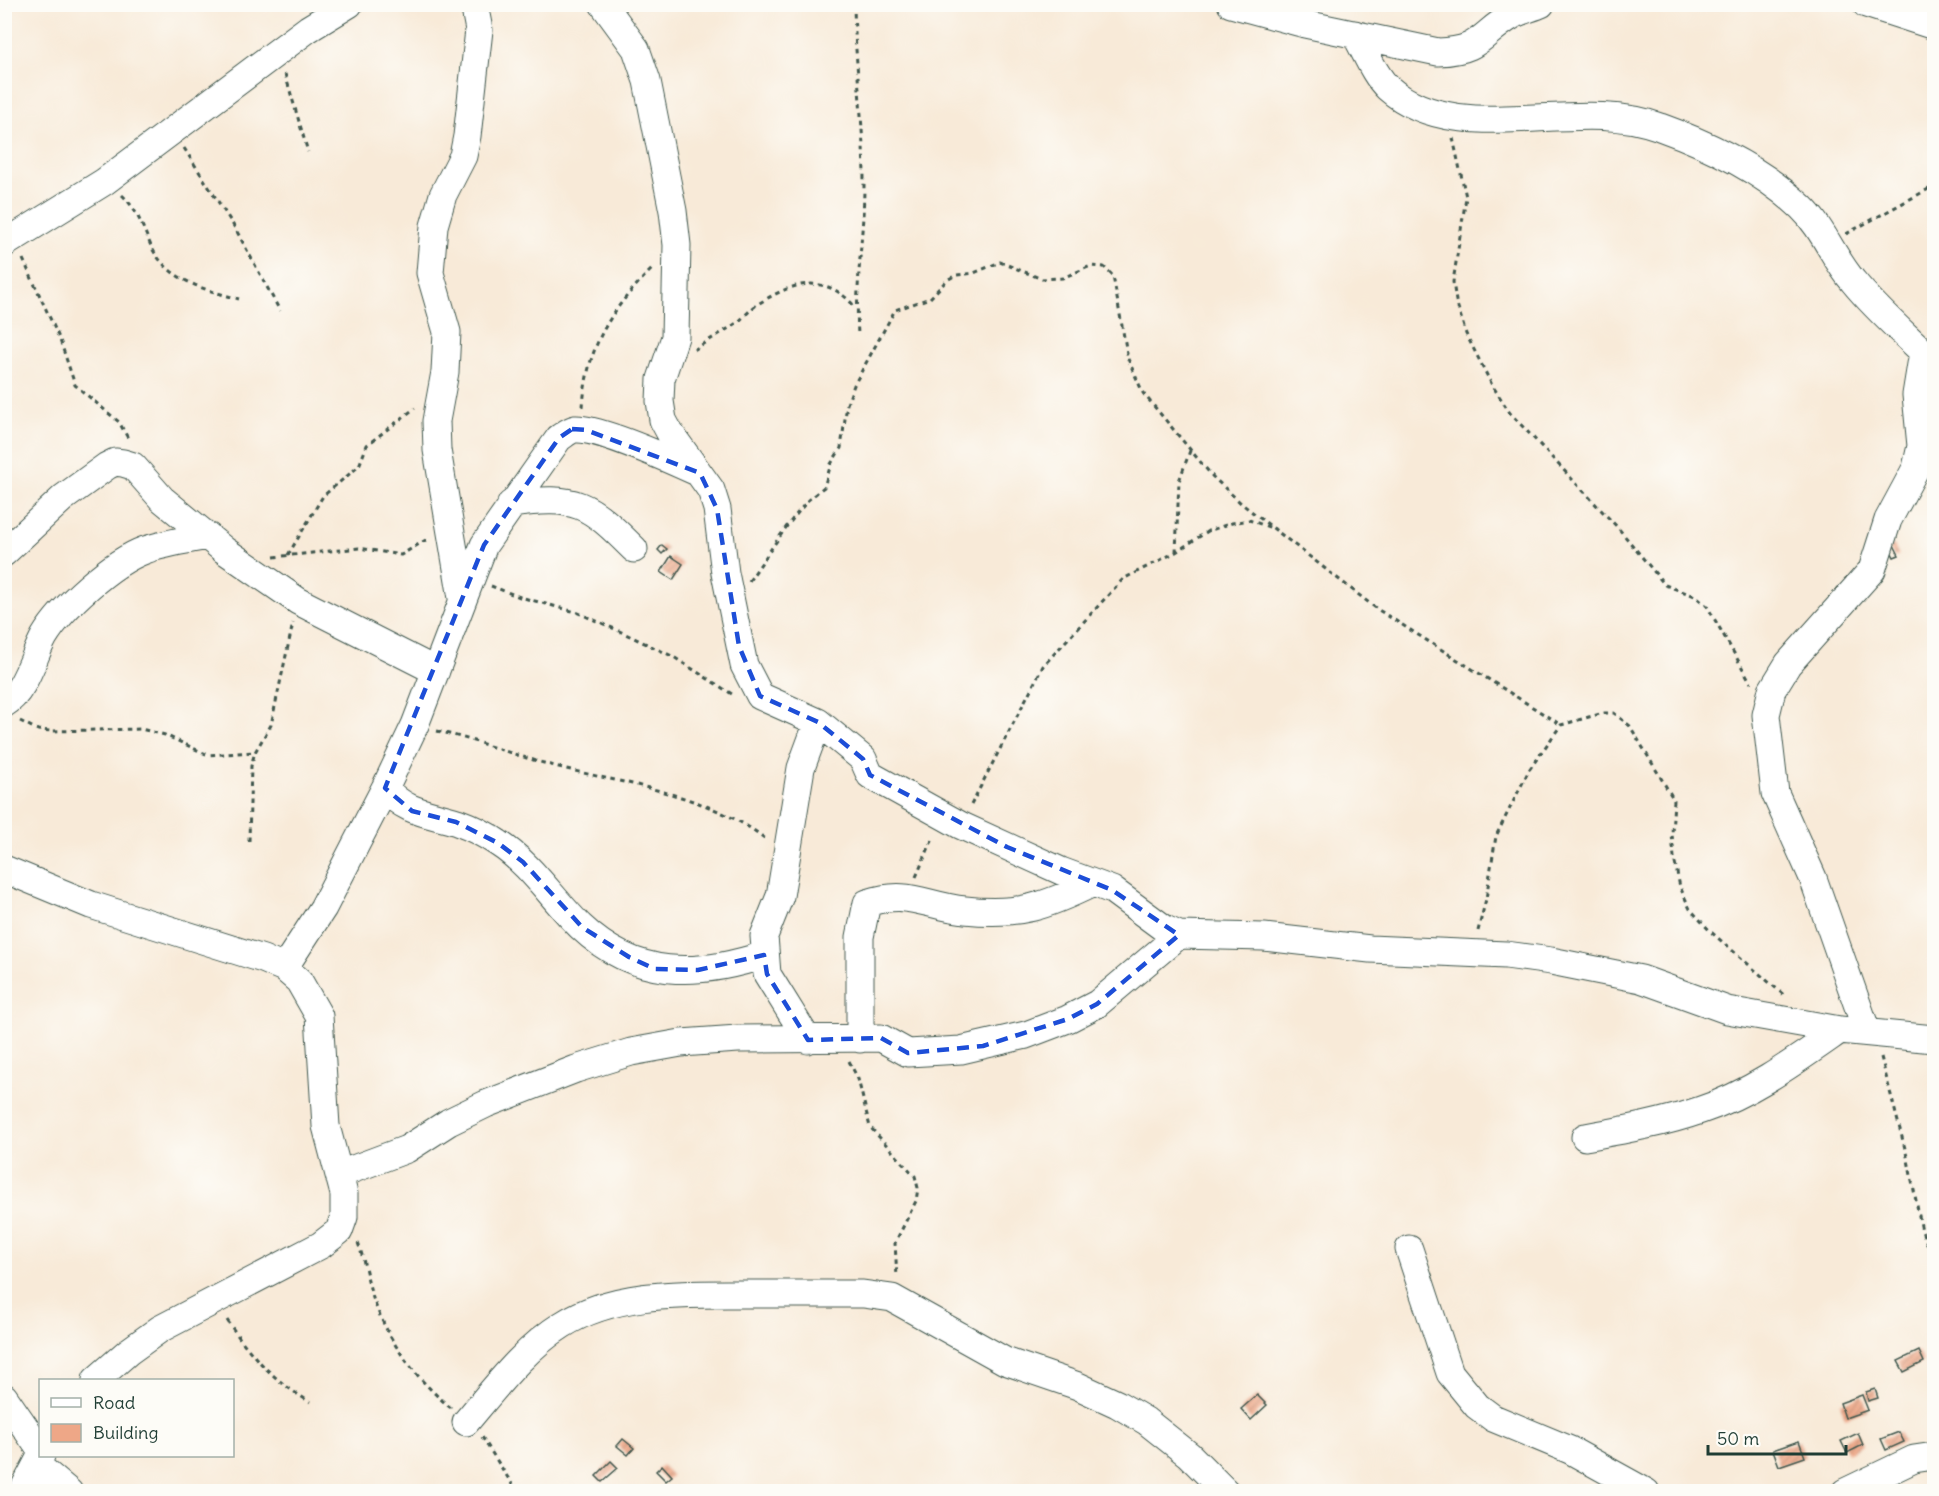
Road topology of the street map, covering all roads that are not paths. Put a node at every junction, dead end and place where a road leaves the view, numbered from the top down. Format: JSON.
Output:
{"nodes":[{"id":1,"x":349,"y":4,"type":"edge"},
{"id":2,"x":474,"y":4,"type":"edge"},
{"id":3,"x":603,"y":4,"type":"edge"},
{"id":4,"x":1231,"y":4,"type":"edge"},
{"id":5,"x":1541,"y":4,"type":"edge"},
{"id":6,"x":1866,"y":4,"type":"edge"},
{"id":7,"x":1935,"y":26,"type":"edge"},
{"id":8,"x":1355,"y":34,"type":"junction"},
{"id":9,"x":9,"y":241,"type":"edge"},
{"id":10,"x":1929,"y":355,"type":"edge"},
{"id":11,"x":1927,"y":431,"type":"edge"},
{"id":12,"x":700,"y":473,"type":"junction"},
{"id":13,"x":511,"y":504,"type":"junction"},
{"id":14,"x":208,"y":536,"type":"junction"},
{"id":15,"x":634,"y":549,"type":"dead end"},
{"id":16,"x":4,"y":553,"type":"edge"},
{"id":17,"x":466,"y":588,"type":"junction"},
{"id":18,"x":436,"y":671,"type":"junction"},
{"id":19,"x":9,"y":710,"type":"edge"},
{"id":20,"x":818,"y":722,"type":"junction"},
{"id":21,"x":385,"y":788,"type":"junction"},
{"id":22,"x":4,"y":869,"type":"edge"},
{"id":23,"x":1093,"y":883,"type":"junction"},
{"id":24,"x":1179,"y":935,"type":"junction"},
{"id":25,"x":764,"y":955,"type":"junction"},
{"id":26,"x":284,"y":968,"type":"junction"},
{"id":27,"x":1840,"y":1030,"type":"junction"},
{"id":28,"x":1867,"y":1032,"type":"junction"},
{"id":29,"x":1935,"y":1039,"type":"edge"},
{"id":30,"x":808,"y":1040,"type":"junction"},
{"id":31,"x":847,"y":1040,"type":"junction"},
{"id":32,"x":1585,"y":1137,"type":"dead end"},
{"id":33,"x":340,"y":1174,"type":"junction"},
{"id":34,"x":1409,"y":1249,"type":"dead end"},
{"id":35,"x":97,"y":1379,"type":"edge"},
{"id":36,"x":4,"y":1397,"type":"edge"},
{"id":37,"x":466,"y":1422,"type":"road end"},
{"id":38,"x":39,"y":1454,"type":"edge"},
{"id":39,"x":1935,"y":1456,"type":"edge"},
{"id":40,"x":39,"y":1457,"type":"edge"},
{"id":41,"x":41,"y":1457,"type":"edge"},
{"id":42,"x":22,"y":1491,"type":"edge"},
{"id":43,"x":69,"y":1491,"type":"edge"},
{"id":44,"x":1226,"y":1491,"type":"edge"},
{"id":45,"x":1646,"y":1491,"type":"edge"},
{"id":46,"x":1845,"y":1491,"type":"edge"}],
"edges":[{"from":1,"to":9,"type":"street"},
{"from":2,"to":17,"type":"street"},
{"from":3,"to":12,"type":"street"},
{"from":4,"to":8,"type":"street"},
{"from":5,"to":8,"type":"street"},
{"from":6,"to":7,"type":"street"},
{"from":8,"to":10,"type":"street"},
{"from":10,"to":11,"type":"street"},
{"from":11,"to":28,"type":"street"},
{"from":12,"to":13,"type":"street"},
{"from":12,"to":20,"type":"street"},
{"from":13,"to":15,"type":"street"},
{"from":13,"to":17,"type":"street"},
{"from":14,"to":16,"type":"street"},
{"from":14,"to":18,"type":"street"},
{"from":14,"to":19,"type":"street"},
{"from":17,"to":18,"type":"street"},
{"from":18,"to":21,"type":"street"},
{"from":20,"to":23,"type":"street"},
{"from":20,"to":25,"type":"street"},
{"from":21,"to":25,"type":"street"},
{"from":21,"to":26,"type":"street"},
{"from":22,"to":26,"type":"street"},
{"from":23,"to":24,"type":"street"},
{"from":23,"to":31,"type":"street"},
{"from":24,"to":27,"type":"street"},
{"from":24,"to":31,"type":"street"},
{"from":25,"to":30,"type":"street"},
{"from":26,"to":33,"type":"street"},
{"from":27,"to":28,"type":"street"},
{"from":27,"to":32,"type":"street"},
{"from":28,"to":29,"type":"street"},
{"from":30,"to":31,"type":"street"},
{"from":30,"to":33,"type":"street"},
{"from":33,"to":35,"type":"street"},
{"from":34,"to":45,"type":"street"},
{"from":36,"to":38,"type":"street"},
{"from":37,"to":44,"type":"street"},
{"from":39,"to":46,"type":"street"},
{"from":40,"to":42,"type":"street"},
{"from":41,"to":43,"type":"street"}]}
